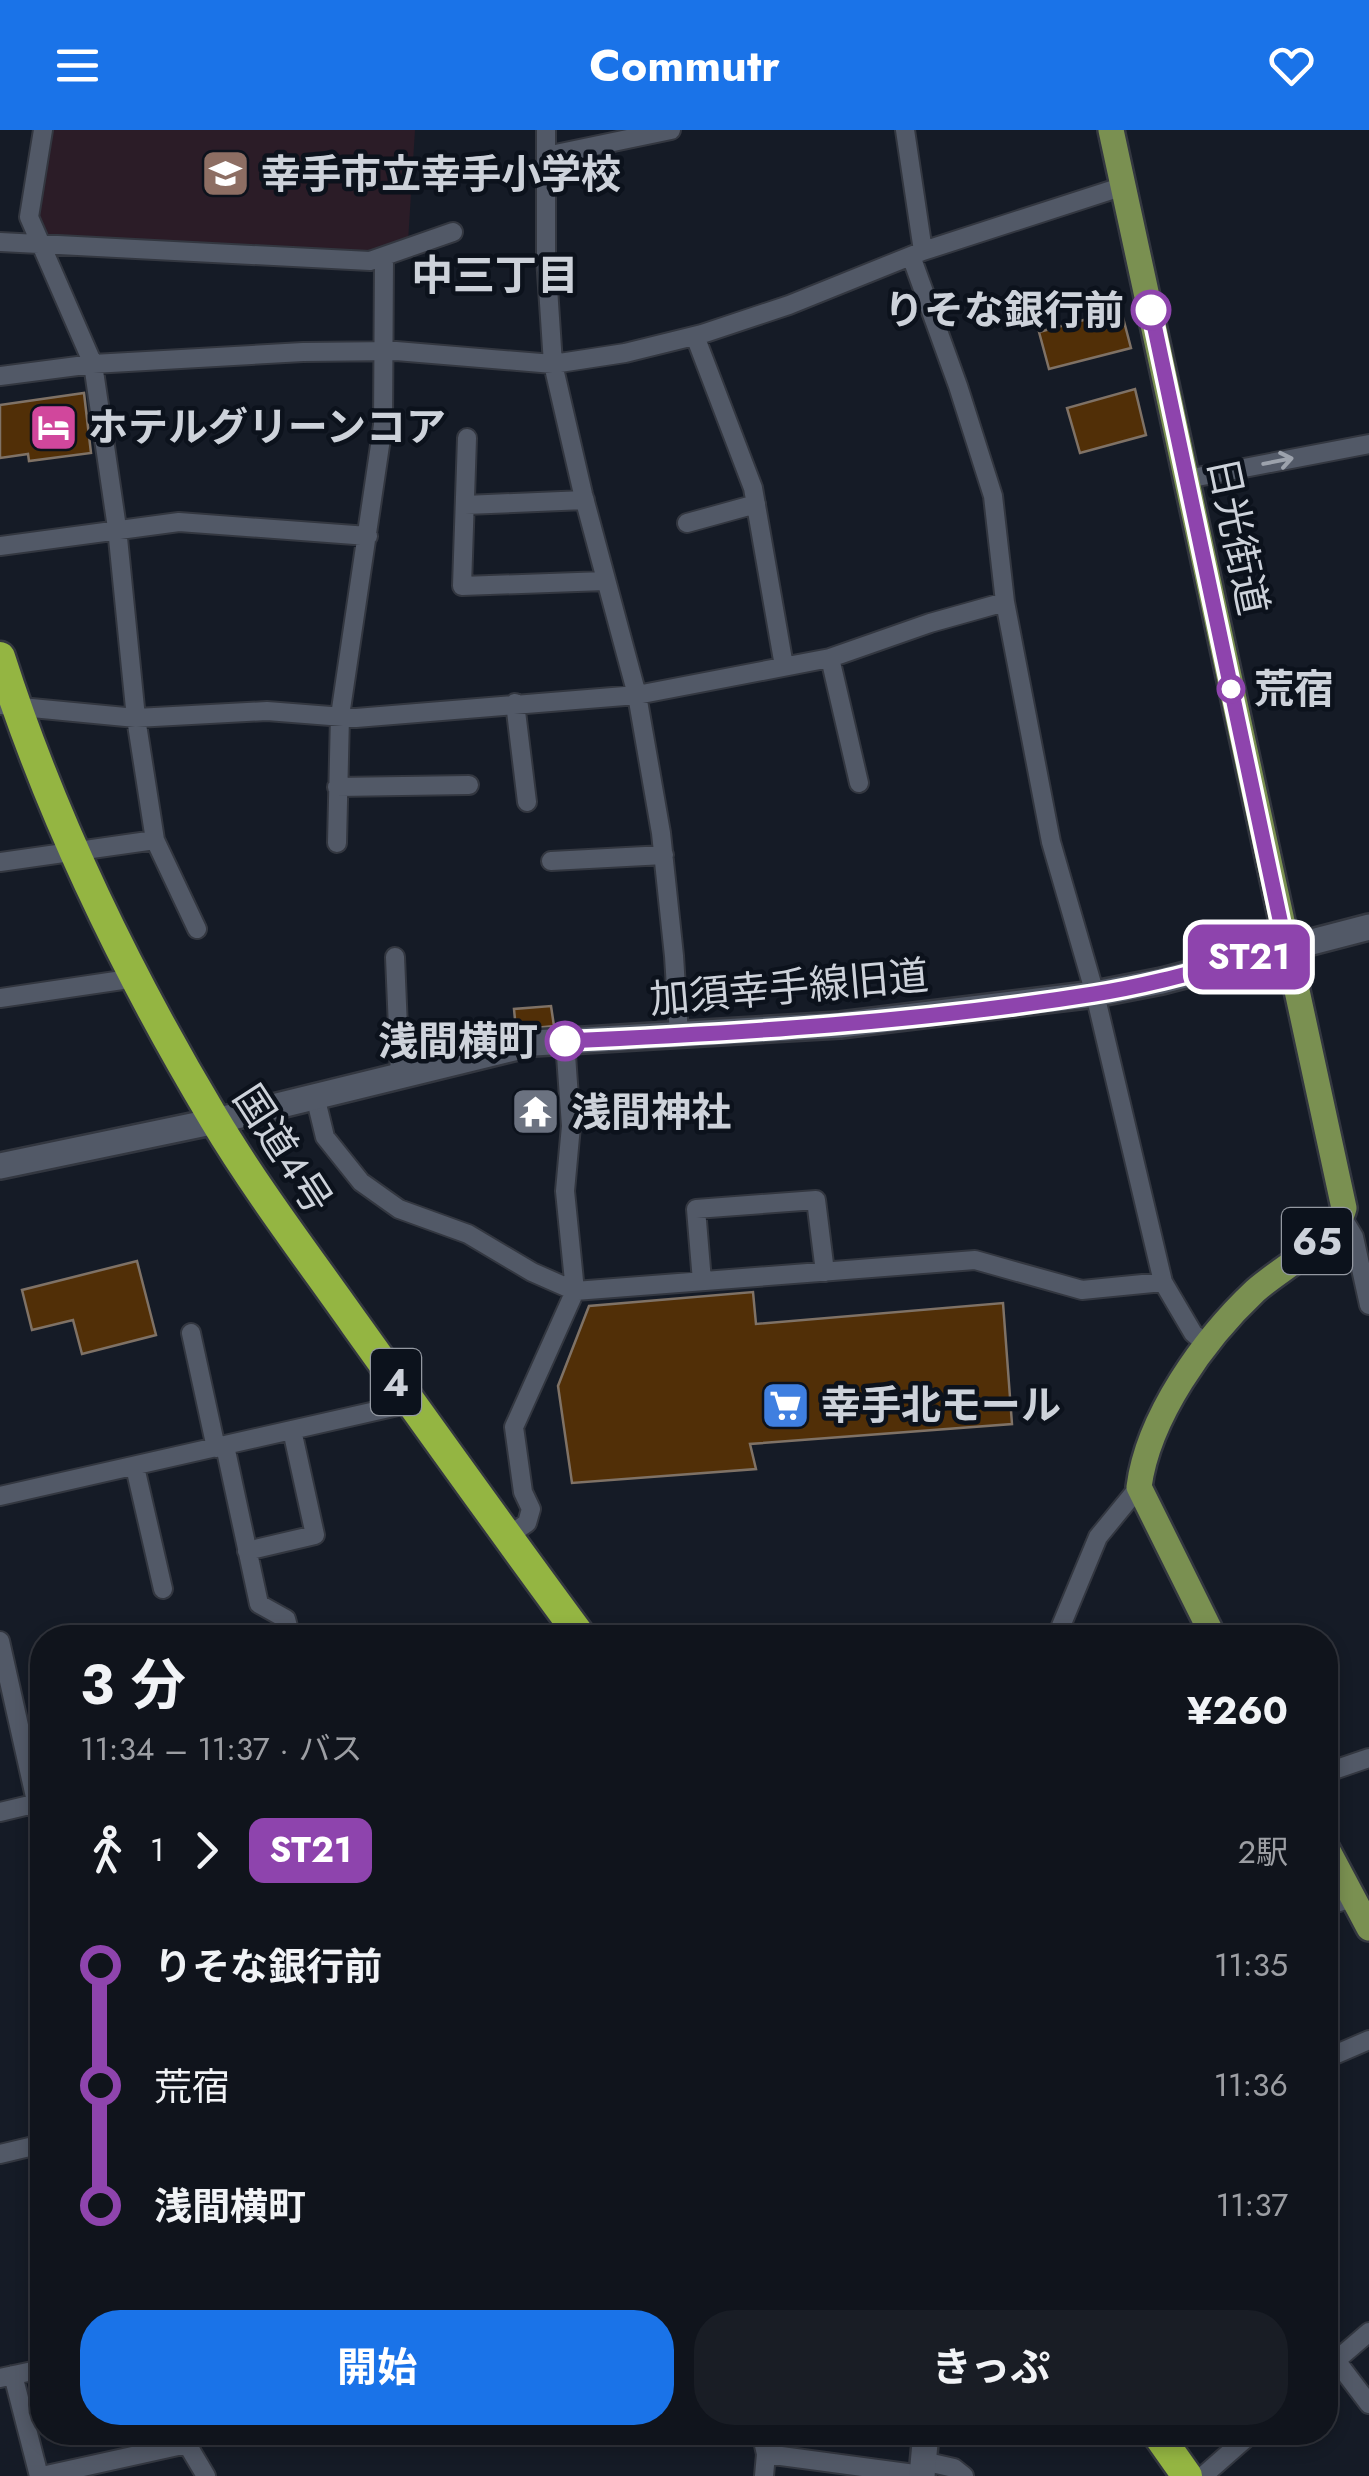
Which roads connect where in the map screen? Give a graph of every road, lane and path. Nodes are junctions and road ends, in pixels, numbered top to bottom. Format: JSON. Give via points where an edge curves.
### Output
{"nodes":[{"id":1,"x":42,"y":130,"type":"edge"},
{"id":2,"x":546,"y":130,"type":"edge"},
{"id":3,"x":671,"y":130,"type":"edge"},
{"id":4,"x":905,"y":130,"type":"edge"},
{"id":5,"x":1111,"y":130,"type":"edge"},
{"id":6,"x":546,"y":156,"type":"junction"},
{"id":7,"x":1124,"y":186,"type":"junction"},
{"id":8,"x":453,"y":232,"type":"dead end"},
{"id":9,"x":0,"y":242,"type":"edge"},
{"id":10,"x":41,"y":245,"type":"junction"},
{"id":11,"x":917,"y":254,"type":"junction"},
{"id":12,"x":384,"y":257,"type":"junction"},
{"id":13,"x":695,"y":336,"type":"junction"},
{"id":14,"x":383,"y":351,"type":"junction"},
{"id":15,"x":93,"y":364,"type":"junction"},
{"id":16,"x":553,"y":364,"type":"junction"},
{"id":17,"x":0,"y":376,"type":"edge"},
{"id":18,"x":466,"y":438,"type":"dead end"},
{"id":19,"x":1369,"y":444,"type":"edge"},
{"id":20,"x":1188,"y":479,"type":"junction"},
{"id":21,"x":584,"y":500,"type":"junction"},
{"id":22,"x":756,"y":504,"type":"junction"},
{"id":23,"x":465,"y":505,"type":"junction"},
{"id":24,"x":687,"y":523,"type":"dead end"},
{"id":25,"x":116,"y":528,"type":"junction"},
{"id":26,"x":368,"y":536,"type":"junction"},
{"id":27,"x":0,"y":546,"type":"edge"},
{"id":28,"x":605,"y":582,"type":"junction"},
{"id":29,"x":1006,"y":602,"type":"junction"},
{"id":30,"x":0,"y":657,"type":"edge"},
{"id":31,"x":830,"y":658,"type":"junction"},
{"id":32,"x":784,"y":666,"type":"junction"},
{"id":33,"x":637,"y":695,"type":"junction"},
{"id":34,"x":516,"y":703,"type":"junction"},
{"id":35,"x":8,"y":705,"type":"edge"},
{"id":36,"x":340,"y":716,"type":"junction"},
{"id":37,"x":136,"y":718,"type":"junction"},
{"id":38,"x":859,"y":783,"type":"dead end"},
{"id":39,"x":469,"y":785,"type":"dead end"},
{"id":40,"x":337,"y":788,"type":"junction"},
{"id":41,"x":527,"y":802,"type":"dead end"},
{"id":42,"x":156,"y":840,"type":"junction"},
{"id":43,"x":337,"y":844,"type":"dead end"},
{"id":44,"x":75,"y":850,"type":"junction"},
{"id":45,"x":664,"y":855,"type":"junction"},
{"id":46,"x":0,"y":862,"type":"edge"},
{"id":47,"x":551,"y":862,"type":"dead end"},
{"id":48,"x":1369,"y":927,"type":"edge"},
{"id":49,"x":197,"y":929,"type":"dead end"},
{"id":50,"x":1286,"y":948,"type":"junction"},
{"id":51,"x":395,"y":957,"type":"dead end"},
{"id":52,"x":136,"y":978,"type":"junction"},
{"id":53,"x":1094,"y":994,"type":"junction"},
{"id":54,"x":0,"y":998,"type":"edge"},
{"id":55,"x":679,"y":1035,"type":"junction"},
{"id":56,"x":565,"y":1041,"type":"junction"},
{"id":57,"x":400,"y":1076,"type":"junction"},
{"id":58,"x":315,"y":1096,"type":"junction"},
{"id":59,"x":216,"y":1121,"type":"junction"},
{"id":60,"x":0,"y":1166,"type":"edge"},
{"id":61,"x":1342,"y":1217,"type":"junction"},
{"id":62,"x":826,"y":1272,"type":"junction"},
{"id":63,"x":702,"y":1281,"type":"junction"},
{"id":64,"x":1163,"y":1282,"type":"junction"},
{"id":65,"x":575,"y":1291,"type":"junction"},
{"id":66,"x":1369,"y":1305,"type":"edge"},
{"id":67,"x":190,"y":1333,"type":"dead end"},
{"id":68,"x":1208,"y":1346,"type":"junction"},
{"id":69,"x":411,"y":1403,"type":"junction"},
{"id":70,"x":292,"y":1430,"type":"junction"},
{"id":71,"x":220,"y":1447,"type":"junction"},
{"id":72,"x":135,"y":1467,"type":"junction"},
{"id":73,"x":1138,"y":1488,"type":"junction"},
{"id":74,"x":0,"y":1496,"type":"edge"},
{"id":75,"x":507,"y":1536,"type":"junction"},
{"id":76,"x":248,"y":1551,"type":"junction"},
{"id":77,"x":163,"y":1590,"type":"dead end"},
{"id":78,"x":288,"y":1625,"type":"edge"},
{"id":79,"x":572,"y":1625,"type":"edge"},
{"id":80,"x":1061,"y":1625,"type":"edge"},
{"id":81,"x":1207,"y":1625,"type":"edge"},
{"id":82,"x":0,"y":1640,"type":"edge"},
{"id":83,"x":1369,"y":1758,"type":"edge"},
{"id":84,"x":30,"y":1762,"type":"edge"},
{"id":85,"x":1338,"y":1769,"type":"edge"},
{"id":86,"x":30,"y":1804,"type":"edge"},
{"id":87,"x":0,"y":1812,"type":"edge"},
{"id":88,"x":1338,"y":1870,"type":"edge"},
{"id":89,"x":1353,"y":1898,"type":"junction"},
{"id":90,"x":1338,"y":1902,"type":"edge"},
{"id":91,"x":1369,"y":1928,"type":"edge"},
{"id":92,"x":1369,"y":2040,"type":"edge"},
{"id":93,"x":1338,"y":2053,"type":"edge"},
{"id":94,"x":30,"y":2147,"type":"edge"},
{"id":95,"x":0,"y":2154,"type":"edge"},
{"id":96,"x":1369,"y":2332,"type":"edge"},
{"id":97,"x":1338,"y":2353,"type":"edge"},
{"id":98,"x":1338,"y":2369,"type":"edge"},
{"id":99,"x":7,"y":2377,"type":"edge"},
{"id":100,"x":1369,"y":2404,"type":"edge"},
{"id":101,"x":159,"y":2445,"type":"edge"},
{"id":102,"x":190,"y":2445,"type":"edge"},
{"id":103,"x":764,"y":2445,"type":"edge"},
{"id":104,"x":925,"y":2445,"type":"edge"},
{"id":105,"x":1165,"y":2445,"type":"edge"},
{"id":106,"x":1238,"y":2445,"type":"edge"},
{"id":107,"x":766,"y":2454,"type":"junction"},
{"id":108,"x":922,"y":2471,"type":"edge"},
{"id":109,"x":40,"y":2476,"type":"edge"},
{"id":110,"x":206,"y":2476,"type":"edge"},
{"id":111,"x":764,"y":2476,"type":"edge"},
{"id":112,"x":964,"y":2476,"type":"edge"},
{"id":113,"x":1187,"y":2476,"type":"edge"},
{"id":114,"x":1203,"y":2476,"type":"edge"}],
"edges":[{"from":1,"to":10,"type":"street","via":[[29,217]]},
{"from":2,"to":6,"type":"street"},
{"from":3,"to":6,"type":"street"},
{"from":4,"to":11,"type":"street"},
{"from":5,"to":7,"type":"main road","name":"日光街道","number":"65"},
{"from":6,"to":16,"type":"street"},
{"from":7,"to":11,"type":"street"},
{"from":7,"to":20,"type":"main road","name":"日光街道","number":"65"},
{"from":8,"to":12,"type":"street"},
{"from":9,"to":10,"type":"street"},
{"from":10,"to":12,"type":"street"},
{"from":10,"to":15,"type":"street"},
{"from":11,"to":13,"type":"street"},
{"from":11,"to":29,"type":"street","via":[[993,496]]},
{"from":12,"to":14,"type":"street"},
{"from":13,"to":16,"type":"street"},
{"from":13,"to":22,"type":"street"},
{"from":14,"to":15,"type":"street"},
{"from":14,"to":16,"type":"street"},
{"from":14,"to":26,"type":"street","via":[[383,425]]},
{"from":15,"to":17,"type":"street"},
{"from":15,"to":25,"type":"street"},
{"from":16,"to":21,"type":"street"},
{"from":18,"to":23,"type":"street"},
{"from":20,"to":19,"type":"street","one_way":true},
{"from":20,"to":50,"type":"main road","name":"日光街道","number":"65"},
{"from":21,"to":23,"type":"street"},
{"from":21,"to":28,"type":"street"},
{"from":22,"to":24,"type":"street"},
{"from":22,"to":32,"type":"street"},
{"from":23,"to":28,"type":"street","via":[[462,586]]},
{"from":25,"to":26,"type":"street","via":[[179,522]]},
{"from":25,"to":27,"type":"street"},
{"from":25,"to":37,"type":"street"},
{"from":26,"to":36,"type":"street"},
{"from":28,"to":33,"type":"street"},
{"from":29,"to":31,"type":"street"},
{"from":29,"to":53,"type":"street","via":[[1051,842]]},
{"from":30,"to":35,"type":"highway","name":"国道4号","number":"4"},
{"from":31,"to":32,"type":"street"},
{"from":31,"to":38,"type":"street"},
{"from":32,"to":33,"type":"street"},
{"from":33,"to":34,"type":"street"},
{"from":33,"to":45,"type":"street"},
{"from":34,"to":36,"type":"street"},
{"from":34,"to":41,"type":"street"},
{"from":35,"to":37,"type":"street"},
{"from":35,"to":44,"type":"highway","name":"国道4号","number":"4"},
{"from":36,"to":37,"type":"street"},
{"from":36,"to":40,"type":"street"},
{"from":37,"to":42,"type":"street"},
{"from":39,"to":40,"type":"street"},
{"from":40,"to":43,"type":"street"},
{"from":42,"to":44,"type":"street"},
{"from":42,"to":49,"type":"street"},
{"from":44,"to":46,"type":"street"},
{"from":44,"to":52,"type":"highway","name":"国道4号","number":"4"},
{"from":45,"to":47,"type":"street"},
{"from":45,"to":55,"type":"street"},
{"from":48,"to":50,"type":"street","name":"加須幸手線旧道"},
{"from":50,"to":53,"type":"street","name":"加須幸手線旧道"},
{"from":50,"to":61,"type":"main road","name":"日光街道","number":"65"},
{"from":51,"to":57,"type":"street"},
{"from":52,"to":54,"type":"street"},
{"from":52,"to":59,"type":"highway","name":"国道4号","number":"4"},
{"from":53,"to":55,"type":"street","name":"加須幸手線旧道","via":[[840,1025]]},
{"from":53,"to":64,"type":"street"},
{"from":55,"to":56,"type":"street","name":"加須幸手線旧道"},
{"from":56,"to":57,"type":"street","name":"加須幸手線旧道"},
{"from":56,"to":65,"type":"street","via":[[571,1126],[565,1191]]},
{"from":57,"to":58,"type":"street","name":"加須幸手線旧道"},
{"from":58,"to":59,"type":"street","name":"加須幸手線旧道"},
{"from":58,"to":65,"type":"street","via":[[325,1137],[361,1182],[399,1208],[468,1234]]},
{"from":59,"to":60,"type":"street","name":"加須幸手線旧道"},
{"from":59,"to":69,"type":"highway","name":"国道4号","number":"4"},
{"from":61,"to":66,"type":"street","via":[[1354,1238]]},
{"from":61,"to":68,"type":"main road","number":"65","via":[[1256,1290]]},
{"from":62,"to":63,"type":"street"},
{"from":62,"to":63,"type":"street","via":[[816,1200],[696,1209]]},
{"from":62,"to":64,"type":"street","via":[[975,1260],[1082,1290]]},
{"from":63,"to":65,"type":"street"},
{"from":64,"to":68,"type":"street"},
{"from":65,"to":75,"type":"street","via":[[514,1427],[523,1492],[532,1509],[527,1523]]},
{"from":67,"to":71,"type":"street"},
{"from":68,"to":73,"type":"main road","number":"65","via":[[1150,1440]]},
{"from":69,"to":70,"type":"street"},
{"from":69,"to":75,"type":"highway","name":"国道4号","number":"4"},
{"from":70,"to":71,"type":"street"},
{"from":70,"to":76,"type":"street","via":[[315,1535]]},
{"from":71,"to":72,"type":"street"},
{"from":71,"to":76,"type":"street"},
{"from":72,"to":74,"type":"street"},
{"from":72,"to":77,"type":"street"},
{"from":73,"to":80,"type":"street","via":[[1098,1537]]},
{"from":73,"to":81,"type":"main road"},
{"from":75,"to":79,"type":"highway","name":"国道4号","number":"4"},
{"from":76,"to":78,"type":"street","via":[[259,1604]]},
{"from":82,"to":84,"type":"street"},
{"from":83,"to":85,"type":"street"},
{"from":86,"to":87,"type":"street"},
{"from":88,"to":89,"type":"main road"},
{"from":89,"to":90,"type":"street"},
{"from":89,"to":91,"type":"main road"},
{"from":92,"to":93,"type":"street"},
{"from":94,"to":95,"type":"street"},
{"from":96,"to":97,"type":"street"},
{"from":98,"to":100,"type":"street"},
{"from":99,"to":109,"type":"street"},
{"from":101,"to":109,"type":"street"},
{"from":102,"to":110,"type":"street"},
{"from":103,"to":107,"type":"street"},
{"from":104,"to":108,"type":"street"},
{"from":105,"to":113,"type":"highway"},
{"from":106,"to":114,"type":"street"},
{"from":107,"to":108,"type":"street"},
{"from":107,"to":111,"type":"street"},
{"from":108,"to":112,"type":"street","via":[[954,2468]]}]}
